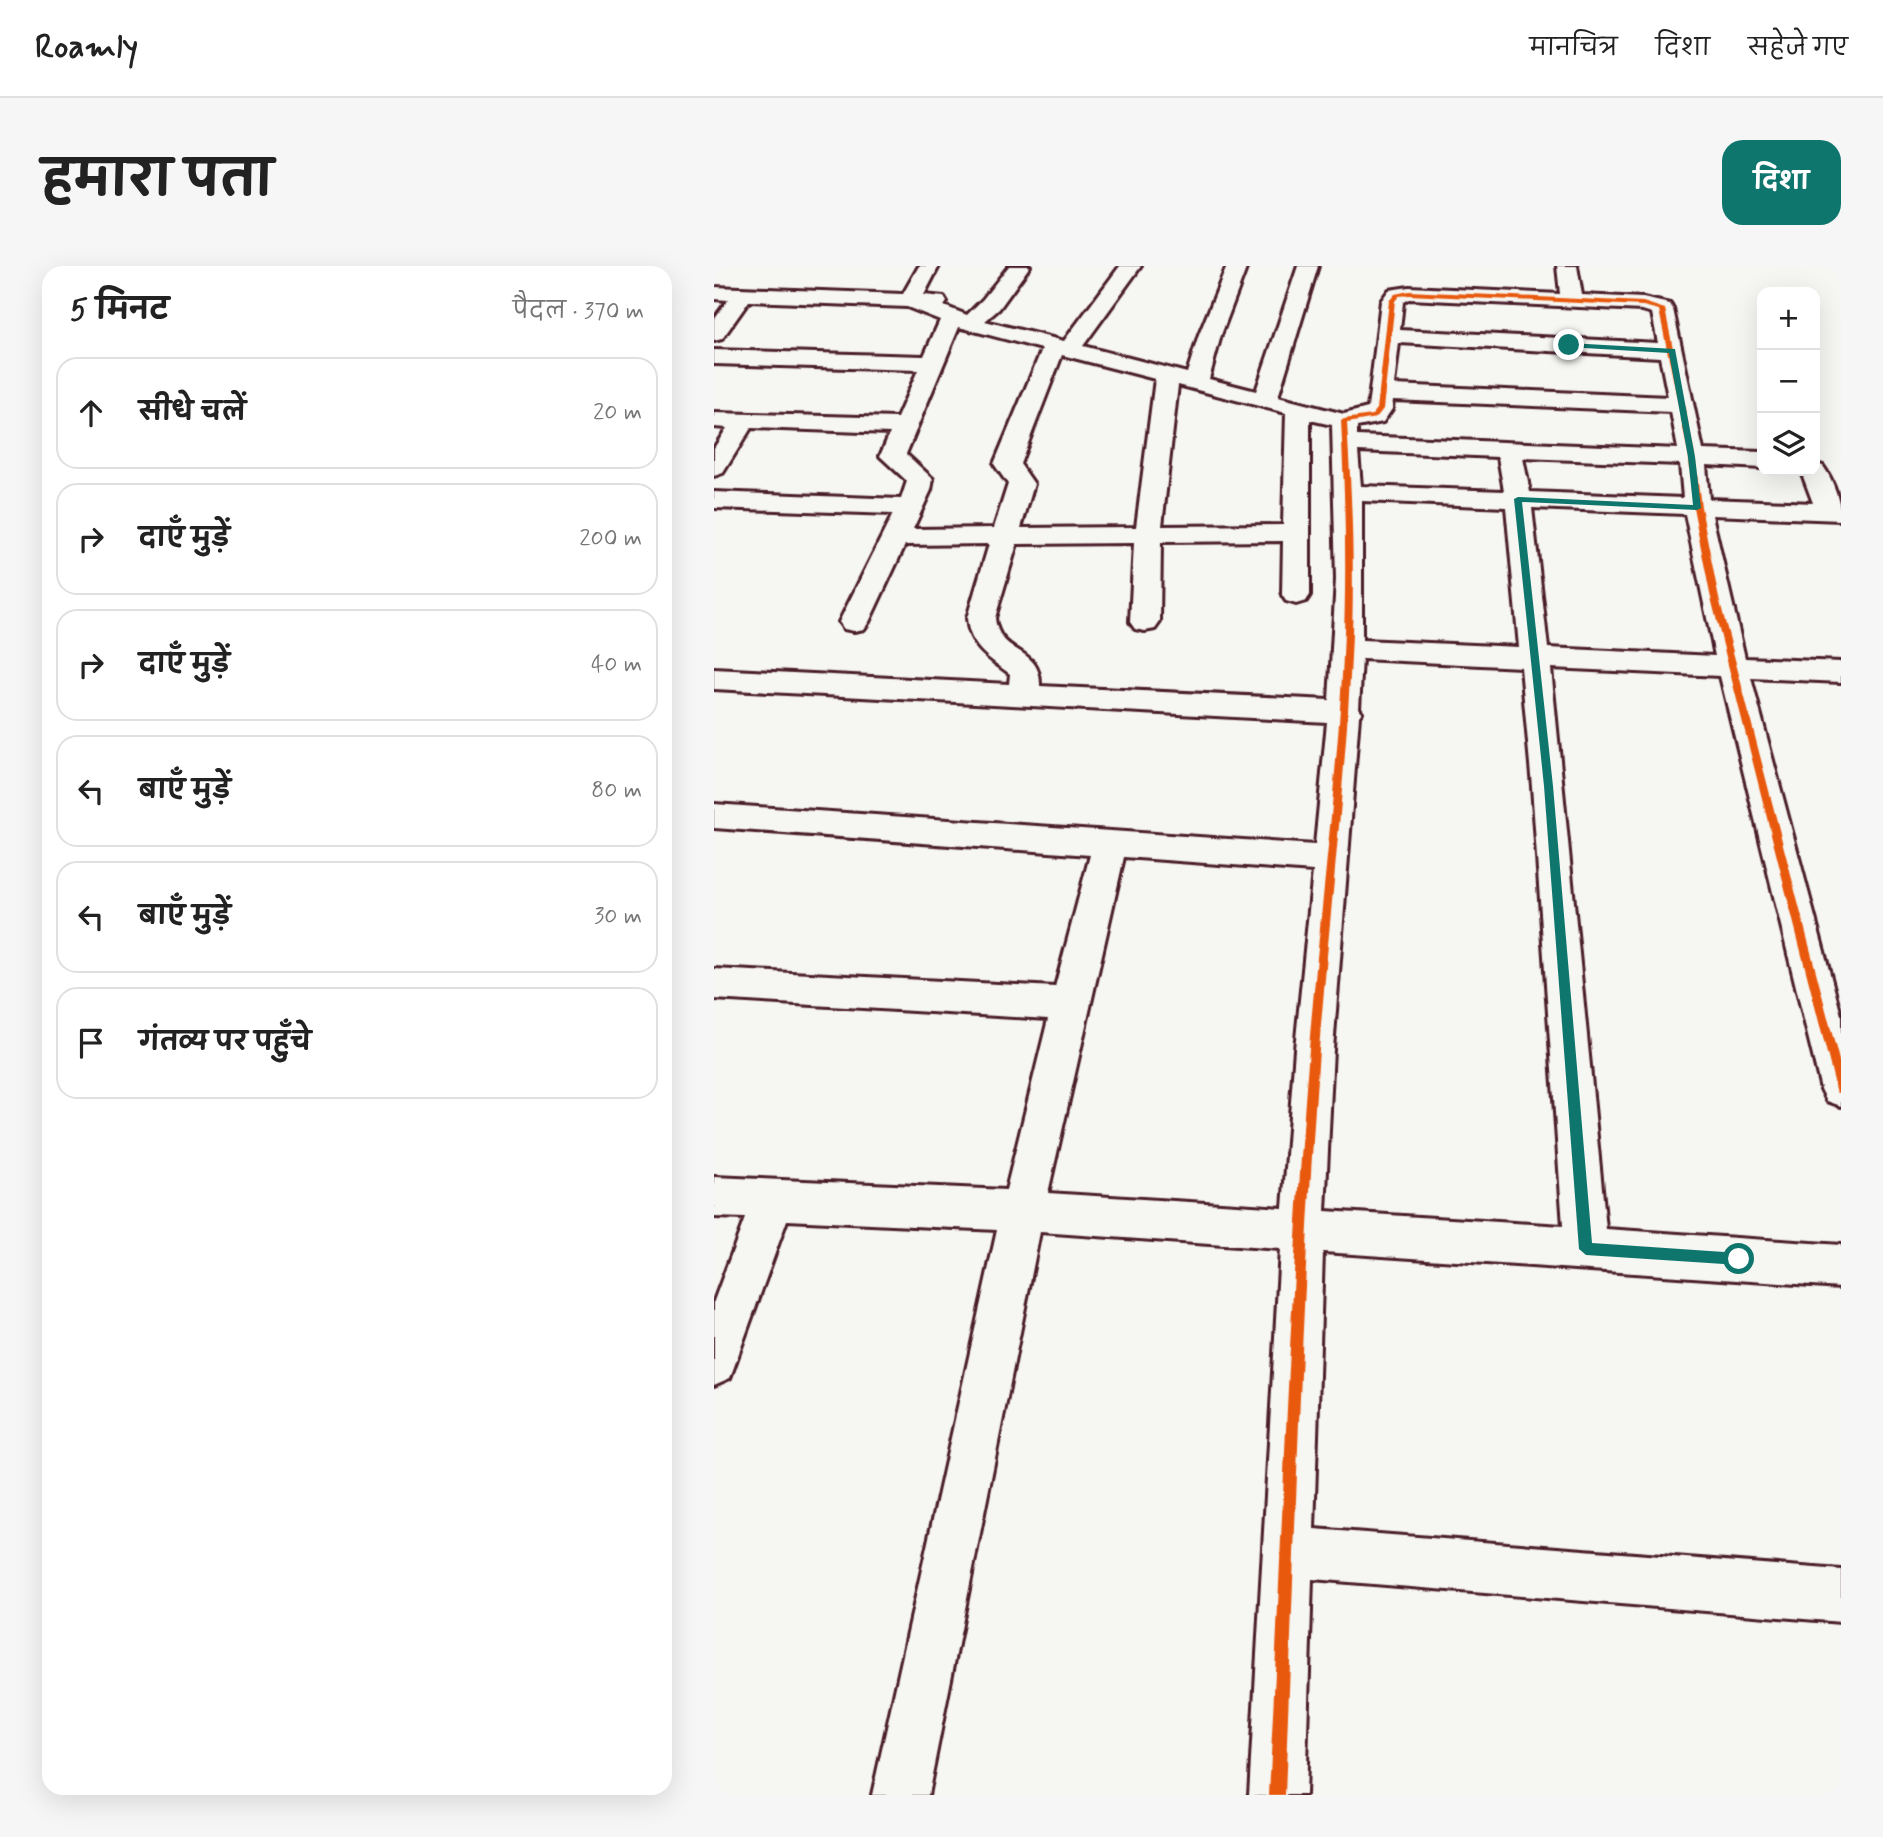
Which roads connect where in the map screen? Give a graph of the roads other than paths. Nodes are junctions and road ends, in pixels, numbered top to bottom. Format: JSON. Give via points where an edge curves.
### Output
{"nodes":[{"id":1,"x":929,"y":266,"type":"edge"},
{"id":2,"x":1020,"y":266,"type":"edge"},
{"id":3,"x":1131,"y":266,"type":"edge"},
{"id":4,"x":1237,"y":266,"type":"edge"},
{"id":5,"x":1308,"y":266,"type":"edge"},
{"id":6,"x":1567,"y":266,"type":"edge"},
{"id":7,"x":816,"y":276,"type":"dead end"},
{"id":8,"x":715,"y":281,"type":"edge"},
{"id":9,"x":743,"y":294,"type":"junction"},
{"id":10,"x":801,"y":296,"type":"junction"},
{"id":11,"x":1572,"y":300,"type":"junction"},
{"id":12,"x":910,"y":301,"type":"junction"},
{"id":13,"x":991,"y":304,"type":"junction"},
{"id":14,"x":961,"y":321,"type":"junction"},
{"id":15,"x":714,"y":334,"type":"edge"},
{"id":16,"x":1389,"y":336,"type":"junction"},
{"id":17,"x":1062,"y":347,"type":"junction"},
{"id":18,"x":1672,"y":351,"type":"junction"},
{"id":19,"x":714,"y":356,"type":"edge"},
{"id":20,"x":932,"y":363,"type":"junction"},
{"id":21,"x":1167,"y":377,"type":"junction"},
{"id":22,"x":1195,"y":384,"type":"junction"},
{"id":23,"x":1381,"y":392,"type":"junction"},
{"id":24,"x":1572,"y":400,"type":"junction"},
{"id":25,"x":1265,"y":401,"type":"junction"},
{"id":26,"x":1682,"y":405,"type":"junction"},
{"id":27,"x":1298,"y":409,"type":"junction"},
{"id":28,"x":714,"y":420,"type":"edge"},
{"id":29,"x":744,"y":421,"type":"junction"},
{"id":30,"x":904,"y":426,"type":"junction"},
{"id":31,"x":1345,"y":432,"type":"junction"},
{"id":32,"x":1509,"y":449,"type":"junction"},
{"id":33,"x":1579,"y":452,"type":"junction"},
{"id":34,"x":1692,"y":457,"type":"junction"},
{"id":35,"x":1757,"y":460,"type":"edge"},
{"id":36,"x":714,"y":468,"type":"edge"},
{"id":37,"x":1817,"y":476,"type":"edge"},
{"id":38,"x":1350,"y":493,"type":"junction"},
{"id":39,"x":1518,"y":499,"type":"junction"},
{"id":40,"x":714,"y":500,"type":"edge"},
{"id":41,"x":910,"y":507,"type":"junction"},
{"id":42,"x":1697,"y":508,"type":"junction"},
{"id":43,"x":1835,"y":511,"type":"edge"},
{"id":44,"x":1296,"y":533,"type":"junction"},
{"id":45,"x":1148,"y":535,"type":"junction"},
{"id":46,"x":1006,"y":536,"type":"junction"},
{"id":47,"x":896,"y":537,"type":"junction"},
{"id":48,"x":1296,"y":595,"type":"dead end"},
{"id":49,"x":854,"y":622,"type":"dead end"},
{"id":50,"x":1145,"y":622,"type":"dead end"},
{"id":51,"x":1349,"y":649,"type":"junction"},
{"id":52,"x":1535,"y":658,"type":"junction"},
{"id":53,"x":1730,"y":666,"type":"junction"},
{"id":54,"x":1841,"y":672,"type":"edge"},
{"id":55,"x":714,"y":679,"type":"edge"},
{"id":56,"x":1024,"y":695,"type":"junction"},
{"id":57,"x":1346,"y":712,"type":"junction"},
{"id":58,"x":714,"y":816,"type":"edge"},
{"id":59,"x":1110,"y":844,"type":"junction"},
{"id":60,"x":1332,"y":859,"type":"junction"},
{"id":61,"x":714,"y":984,"type":"edge"},
{"id":62,"x":1068,"y":1004,"type":"junction"},
{"id":63,"x":1841,"y":1089,"type":"edge"},
{"id":64,"x":714,"y":1197,"type":"edge"},
{"id":65,"x":773,"y":1200,"type":"junction"},
{"id":66,"x":1021,"y":1211,"type":"junction"},
{"id":67,"x":1302,"y":1229,"type":"junction"},
{"id":68,"x":1586,"y":1249,"type":"junction"},
{"id":69,"x":1841,"y":1266,"type":"edge"},
{"id":70,"x":714,"y":1362,"type":"edge"},
{"id":71,"x":1289,"y":1552,"type":"junction"},
{"id":72,"x":1841,"y":1596,"type":"edge"},
{"id":73,"x":900,"y":1795,"type":"edge"},
{"id":74,"x":1277,"y":1795,"type":"edge"}],
"edges":[{"from":1,"to":12,"type":"street"},
{"from":2,"to":13,"type":"street"},
{"from":3,"to":17,"type":"street"},
{"from":4,"to":22,"type":"street"},
{"from":5,"to":25,"type":"street"},
{"from":6,"to":11,"type":"street"},
{"from":7,"to":10,"type":"street"},
{"from":8,"to":9,"type":"street"},
{"from":9,"to":10,"type":"street"},
{"from":9,"to":15,"type":"street"},
{"from":10,"to":12,"type":"street"},
{"from":11,"to":16,"type":"street","via":[[1432,287],[1397,295],[1392,301]]},
{"from":11,"to":18,"type":"street","via":[[1656,305],[1666,316]]},
{"from":12,"to":13,"type":"street"},
{"from":12,"to":14,"type":"street"},
{"from":13,"to":14,"type":"street"},
{"from":14,"to":17,"type":"street"},
{"from":14,"to":20,"type":"street"},
{"from":16,"to":18,"type":"street"},
{"from":16,"to":23,"type":"street"},
{"from":17,"to":21,"type":"street"},
{"from":17,"to":46,"type":"street","via":[[1007,464],[1021,484]]},
{"from":18,"to":26,"type":"street"},
{"from":19,"to":20,"type":"street"},
{"from":20,"to":30,"type":"street"},
{"from":21,"to":22,"type":"street"},
{"from":21,"to":45,"type":"street"},
{"from":22,"to":25,"type":"street"},
{"from":23,"to":24,"type":"street"},
{"from":23,"to":31,"type":"street","via":[[1380,409],[1374,417]]},
{"from":24,"to":26,"type":"street"},
{"from":24,"to":33,"type":"street"},
{"from":25,"to":27,"type":"street"},
{"from":26,"to":34,"type":"street"},
{"from":27,"to":31,"type":"street"},
{"from":27,"to":44,"type":"street"},
{"from":28,"to":29,"type":"street"},
{"from":29,"to":30,"type":"street"},
{"from":29,"to":36,"type":"street"},
{"from":30,"to":41,"type":"street","via":[[893,456],[920,479]]},
{"from":31,"to":32,"type":"street"},
{"from":31,"to":38,"type":"street"},
{"from":32,"to":33,"type":"street"},
{"from":32,"to":39,"type":"street"},
{"from":33,"to":34,"type":"street"},
{"from":34,"to":35,"type":"street"},
{"from":34,"to":42,"type":"street"},
{"from":37,"to":43,"type":"street"},
{"from":38,"to":39,"type":"street"},
{"from":38,"to":51,"type":"street"},
{"from":39,"to":42,"type":"street"},
{"from":39,"to":52,"type":"street"},
{"from":40,"to":41,"type":"street"},
{"from":41,"to":47,"type":"street"},
{"from":42,"to":43,"type":"street"},
{"from":42,"to":53,"type":"street"},
{"from":44,"to":45,"type":"street"},
{"from":44,"to":48,"type":"street"},
{"from":45,"to":46,"type":"street"},
{"from":45,"to":50,"type":"street"},
{"from":46,"to":47,"type":"street"},
{"from":46,"to":56,"type":"street","via":[[981,618],[981,632],[989,644],[1025,671]]},
{"from":47,"to":49,"type":"street"},
{"from":51,"to":52,"type":"street"},
{"from":51,"to":57,"type":"street"},
{"from":52,"to":53,"type":"street"},
{"from":52,"to":68,"type":"street"},
{"from":53,"to":54,"type":"street"},
{"from":53,"to":63,"type":"street"},
{"from":55,"to":56,"type":"street"},
{"from":56,"to":57,"type":"street"},
{"from":57,"to":60,"type":"street"},
{"from":58,"to":59,"type":"street"},
{"from":59,"to":60,"type":"street"},
{"from":59,"to":62,"type":"street"},
{"from":60,"to":67,"type":"street"},
{"from":61,"to":62,"type":"street"},
{"from":62,"to":66,"type":"street"},
{"from":64,"to":65,"type":"street"},
{"from":65,"to":66,"type":"street"},
{"from":65,"to":70,"type":"street"},
{"from":66,"to":67,"type":"street"},
{"from":66,"to":73,"type":"street"},
{"from":67,"to":68,"type":"street"},
{"from":67,"to":71,"type":"street"},
{"from":68,"to":69,"type":"street"},
{"from":71,"to":72,"type":"street"},
{"from":71,"to":74,"type":"street"}]}
